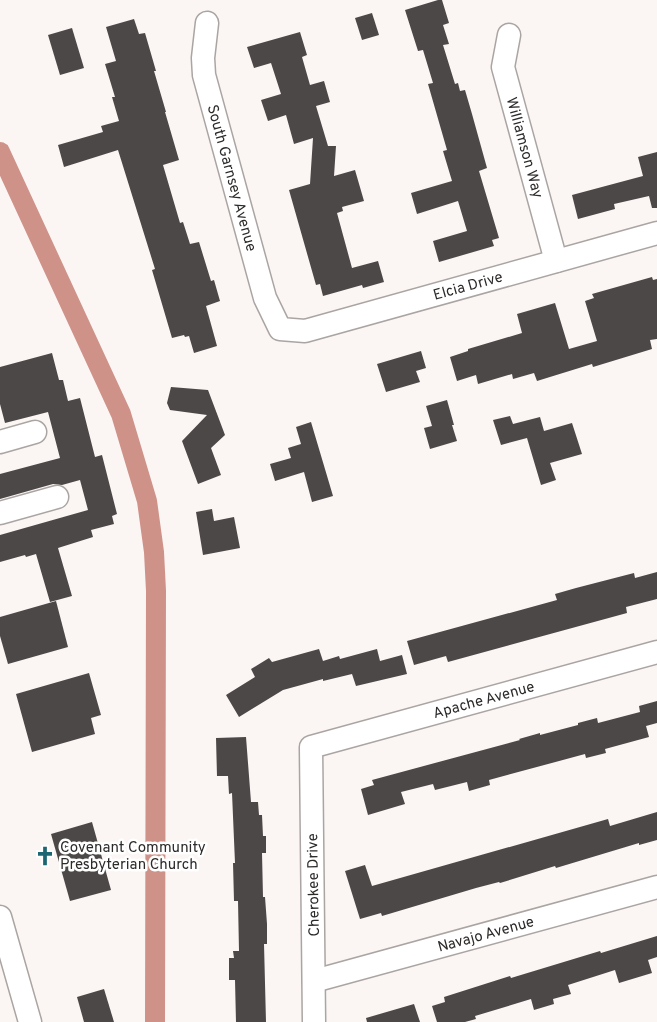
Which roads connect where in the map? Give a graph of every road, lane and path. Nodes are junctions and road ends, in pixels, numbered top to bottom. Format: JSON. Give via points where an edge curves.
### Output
{"nodes":[{"id":1,"x":207,"y":23,"type":"dead end"},
{"id":2,"x":509,"y":35,"type":"dead end"},
{"id":3,"x":657,"y":233,"type":"edge"},
{"id":4,"x":556,"y":261,"type":"junction"},
{"id":5,"x":280,"y":329,"type":"joint"},
{"id":6,"x":35,"y":432,"type":"dead end"},
{"id":7,"x":0,"y":442,"type":"edge"},
{"id":8,"x":57,"y":496,"type":"dead end"},
{"id":9,"x":0,"y":513,"type":"edge"},
{"id":10,"x":657,"y":652,"type":"edge"},
{"id":11,"x":310,"y":747,"type":"joint"},
{"id":12,"x":657,"y":887,"type":"edge"},
{"id":13,"x":0,"y":917,"type":"edge"},
{"id":14,"x":314,"y":981,"type":"junction"},
{"id":15,"x":30,"y":1022,"type":"edge"},
{"id":16,"x":314,"y":1022,"type":"edge"}],
"edges":[{"from":1,"to":5,"type":"street","name":"South Garnsey Avenue","via":[[204,75],[265,298]]},
{"from":2,"to":4,"type":"street","name":"Williamson Way","via":[[502,67]]},
{"from":3,"to":4,"type":"street","name":"Elcia Drive"},
{"from":4,"to":5,"type":"street","name":"Elcia Drive","via":[[305,331]]},
{"from":6,"to":7,"type":"street"},
{"from":8,"to":9,"type":"street"},
{"from":10,"to":11,"type":"street","name":"Apache Avenue"},
{"from":11,"to":14,"type":"street","name":"Cherokee Drive"},
{"from":12,"to":14,"type":"street","name":"Navajo Avenue"},
{"from":13,"to":15,"type":"street"},
{"from":14,"to":16,"type":"street","name":"Cherokee Drive"}]}
